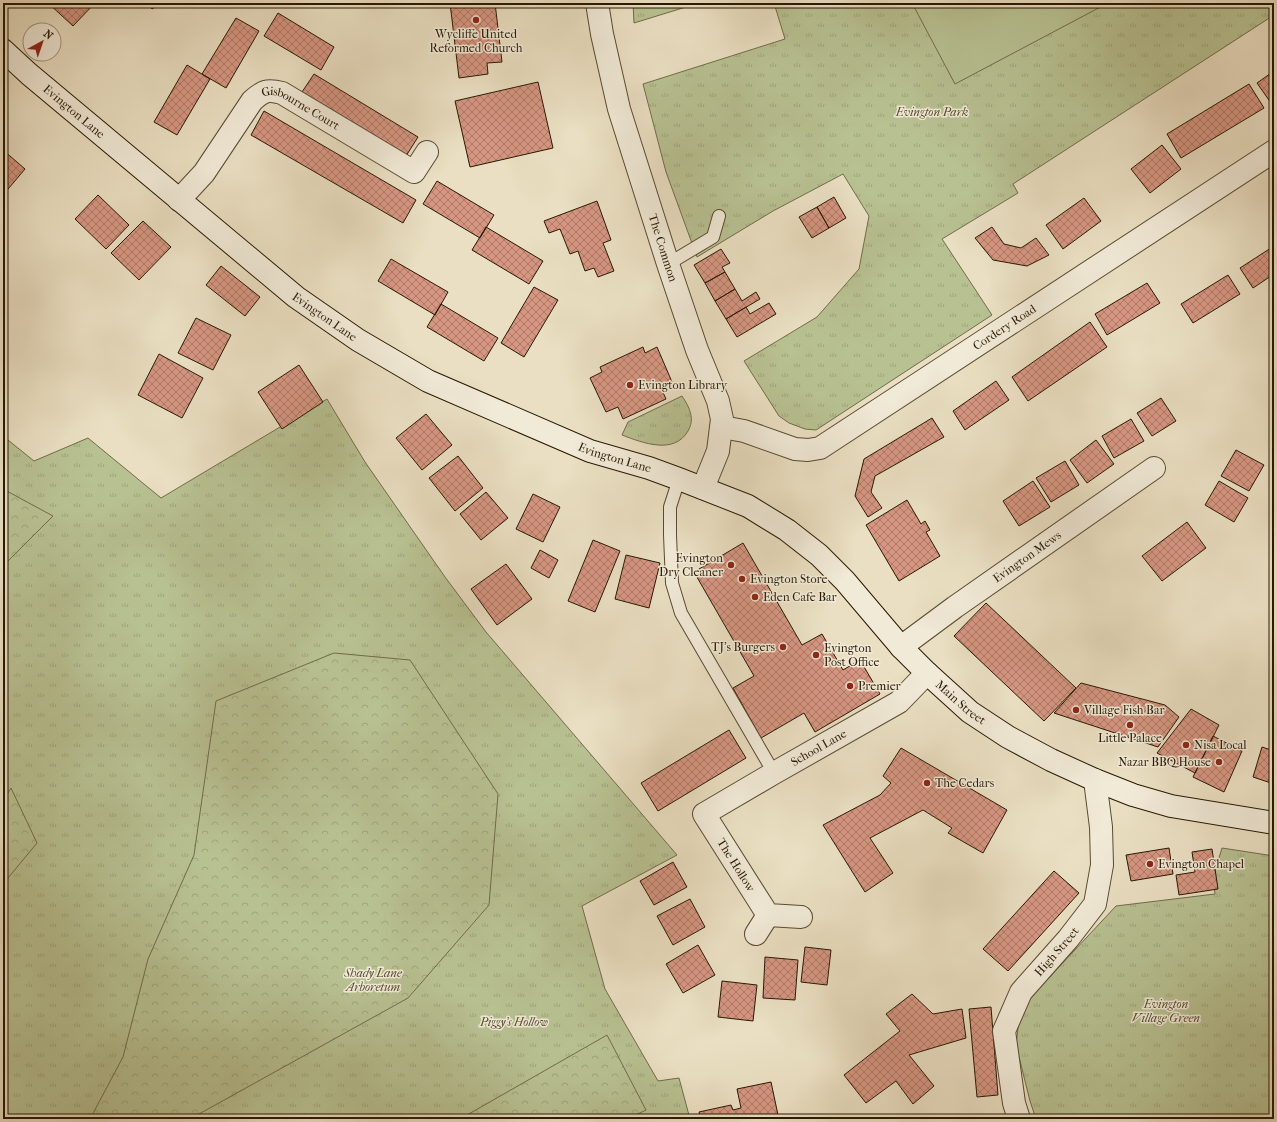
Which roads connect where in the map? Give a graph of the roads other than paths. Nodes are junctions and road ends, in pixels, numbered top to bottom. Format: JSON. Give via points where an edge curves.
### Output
{"nodes":[{"id":1,"x":596,"y":3,"type":"edge"},
{"id":2,"x":3,"y":50,"type":"edge"},
{"id":3,"x":1274,"y":151,"type":"edge"},
{"id":4,"x":427,"y":152,"type":"dead end"},
{"id":5,"x":180,"y":200,"type":"junction"},
{"id":6,"x":719,"y":216,"type":"dead end"},
{"id":7,"x":668,"y":264,"type":"junction"},
{"id":8,"x":722,"y":427,"type":"junction"},
{"id":9,"x":1154,"y":468,"type":"dead end"},
{"id":10,"x":679,"y":479,"type":"junction"},
{"id":11,"x":703,"y":488,"type":"junction"},
{"id":12,"x":901,"y":647,"type":"junction"},
{"id":13,"x":927,"y":673,"type":"junction"},
{"id":14,"x":774,"y":772,"type":"junction"},
{"id":15,"x":1096,"y":780,"type":"junction"},
{"id":16,"x":704,"y":814,"type":"joint"},
{"id":17,"x":1274,"y":823,"type":"edge"},
{"id":18,"x":768,"y":916,"type":"junction"},
{"id":19,"x":801,"y":917,"type":"dead end"},
{"id":20,"x":756,"y":934,"type":"dead end"},
{"id":21,"x":1018,"y":1119,"type":"edge"}],
"edges":[{"from":1,"to":7,"type":"street","name":"The Common","via":[[619,109]]},
{"from":2,"to":5,"type":"street","name":"Evington Lane"},
{"from":3,"to":8,"type":"street","name":"Cordery Road","via":[[820,448],[795,449],[744,431]]},
{"from":4,"to":5,"type":"street","name":"Gisbourne Court","via":[[414,172],[282,93],[271,90],[261,93],[252,101],[204,173]]},
{"from":5,"to":10,"type":"street","name":"Evington Lane","via":[[296,297],[358,340],[428,381],[590,451]]},
{"from":6,"to":7,"type":"lane","via":[[713,237]]},
{"from":7,"to":8,"type":"street","name":"The Common","via":[[697,350],[718,401]]},
{"from":8,"to":11,"type":"street","name":"The Common","via":[[718,451]]},
{"from":9,"to":12,"type":"street","name":"Evington Mews"},
{"from":10,"to":11,"type":"street","name":"Evington Lane"},
{"from":10,"to":14,"type":"lane","via":[[670,506],[670,535],[672,583],[681,613]]},
{"from":11,"to":12,"type":"street","name":"Main Street","via":[[748,506],[787,530],[819,555],[845,581]]},
{"from":12,"to":13,"type":"street","name":"Main Street"},
{"from":13,"to":14,"type":"street","name":"School Lane","via":[[899,702]]},
{"from":13,"to":15,"type":"street","name":"Main Street","via":[[970,712],[1008,737]]},
{"from":14,"to":16,"type":"street","name":"School Lane"},
{"from":15,"to":17,"type":"street","name":"Main Street","via":[[1133,795],[1171,806]]},
{"from":15,"to":21,"type":"street","name":"High Street","via":[[1102,865],[1095,904],[1021,992],[1004,1031]]},
{"from":16,"to":18,"type":"street","name":"The Hollow"},
{"from":18,"to":19,"type":"street"},
{"from":18,"to":20,"type":"street"}]}
